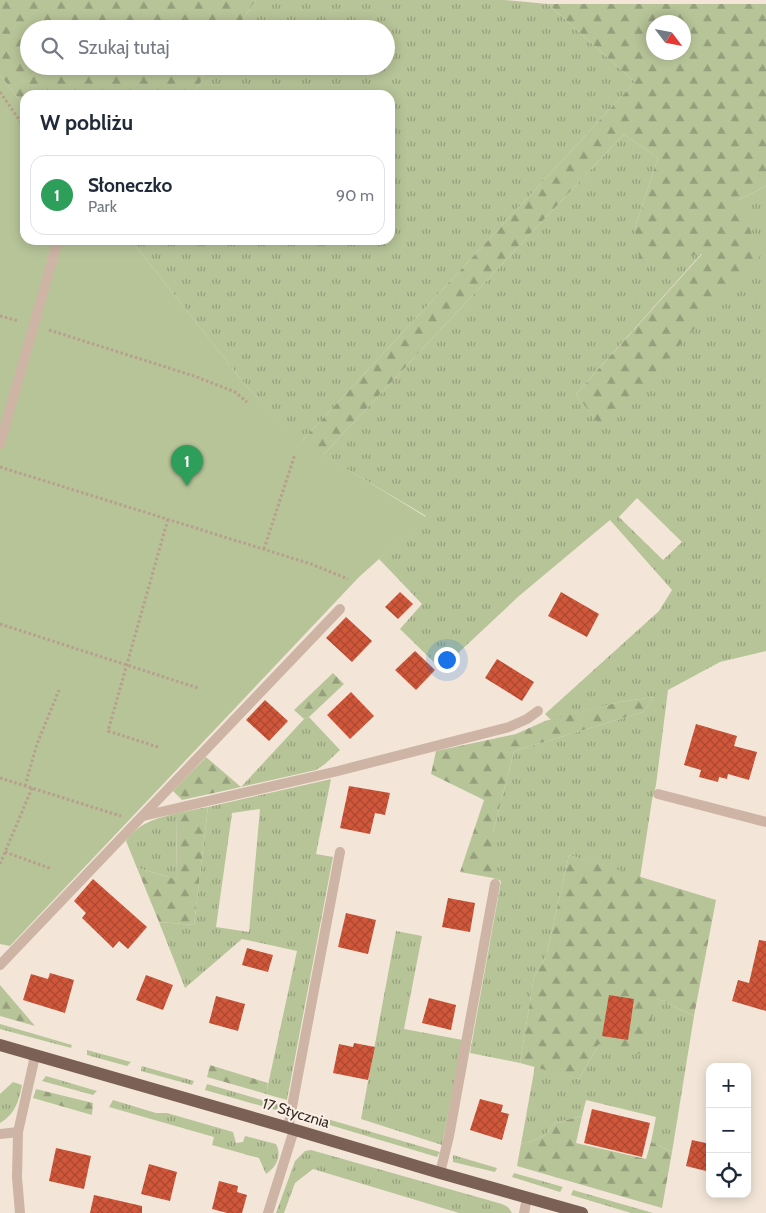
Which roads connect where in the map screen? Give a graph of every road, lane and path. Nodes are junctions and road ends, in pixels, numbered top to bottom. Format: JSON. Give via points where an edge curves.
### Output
{"nodes":[{"id":1,"x":0,"y":92,"type":"edge"},
{"id":2,"x":20,"y":121,"type":"edge"},
{"id":3,"x":57,"y":245,"type":"edge"},
{"id":4,"x":34,"y":325,"type":"junction"},
{"id":5,"x":247,"y":402,"type":"dead end"},
{"id":6,"x":0,"y":444,"type":"edge"},
{"id":7,"x":295,"y":454,"type":"dead end"},
{"id":8,"x":0,"y":467,"type":"edge"},
{"id":9,"x":168,"y":519,"type":"junction"},
{"id":10,"x":264,"y":549,"type":"junction"},
{"id":11,"x":348,"y":579,"type":"dead end"},
{"id":12,"x":340,"y":609,"type":"dead end"},
{"id":13,"x":0,"y":624,"type":"edge"},
{"id":14,"x":127,"y":665,"type":"junction"},
{"id":15,"x":198,"y":688,"type":"dead end"},
{"id":16,"x":59,"y":690,"type":"dead end"},
{"id":17,"x":538,"y":711,"type":"dead end"},
{"id":18,"x":158,"y":747,"type":"dead end"},
{"id":19,"x":0,"y":778,"type":"edge"},
{"id":20,"x":25,"y":786,"type":"junction"},
{"id":21,"x":32,"y":788,"type":"junction"},
{"id":22,"x":658,"y":794,"type":"dead end"},
{"id":23,"x":121,"y":816,"type":"dead end"},
{"id":24,"x":143,"y":816,"type":"junction"},
{"id":25,"x":766,"y":822,"type":"edge"},
{"id":26,"x":5,"y":852,"type":"junction"},
{"id":27,"x":340,"y":852,"type":"dead end"},
{"id":28,"x":0,"y":864,"type":"edge"},
{"id":29,"x":52,"y":869,"type":"dead end"},
{"id":30,"x":495,"y":884,"type":"dead end"},
{"id":31,"x":0,"y":965,"type":"edge"},
{"id":32,"x":0,"y":1046,"type":"edge"},
{"id":33,"x":35,"y":1056,"type":"junction"},
{"id":34,"x":291,"y":1129,"type":"junction"},
{"id":35,"x":18,"y":1132,"type":"junction"},
{"id":36,"x":0,"y":1134,"type":"edge"},
{"id":37,"x":440,"y":1174,"type":"junction"},
{"id":38,"x":527,"y":1198,"type":"junction"},
{"id":39,"x":20,"y":1213,"type":"edge"},
{"id":40,"x":268,"y":1213,"type":"edge"},
{"id":41,"x":524,"y":1213,"type":"edge"},
{"id":42,"x":582,"y":1213,"type":"edge"}],
"edges":[{"from":1,"to":2,"type":"path"},
{"from":3,"to":4,"type":"lane"},
{"from":4,"to":5,"type":"path","via":[[194,376],[235,392]]},
{"from":4,"to":6,"type":"lane"},
{"from":7,"to":10,"type":"path"},
{"from":8,"to":9,"type":"path"},
{"from":9,"to":10,"type":"path"},
{"from":9,"to":14,"type":"path"},
{"from":10,"to":11,"type":"path"},
{"from":12,"to":24,"type":"lane"},
{"from":13,"to":14,"type":"path"},
{"from":14,"to":15,"type":"path"},
{"from":14,"to":18,"type":"path","via":[[108,731]]},
{"from":16,"to":20,"type":"path","via":[[37,744]]},
{"from":17,"to":24,"type":"lane","via":[[509,728]]},
{"from":19,"to":20,"type":"path"},
{"from":20,"to":21,"type":"path"},
{"from":21,"to":23,"type":"path"},
{"from":21,"to":26,"type":"path"},
{"from":22,"to":25,"type":"lane"},
{"from":24,"to":31,"type":"lane"},
{"from":26,"to":28,"type":"path"},
{"from":26,"to":29,"type":"path"},
{"from":27,"to":34,"type":"lane"},
{"from":30,"to":37,"type":"lane"},
{"from":32,"to":33,"type":"main road","name":"17 Stycznia"},
{"from":33,"to":34,"type":"main road","name":"17 Stycznia"},
{"from":33,"to":35,"type":"lane"},
{"from":34,"to":37,"type":"main road","name":"17 Stycznia"},
{"from":34,"to":40,"type":"lane"},
{"from":35,"to":36,"type":"lane"},
{"from":35,"to":39,"type":"lane"},
{"from":37,"to":38,"type":"main road","name":"17 Stycznia"},
{"from":38,"to":41,"type":"lane"},
{"from":38,"to":42,"type":"main road","name":"17 Stycznia"}]}
